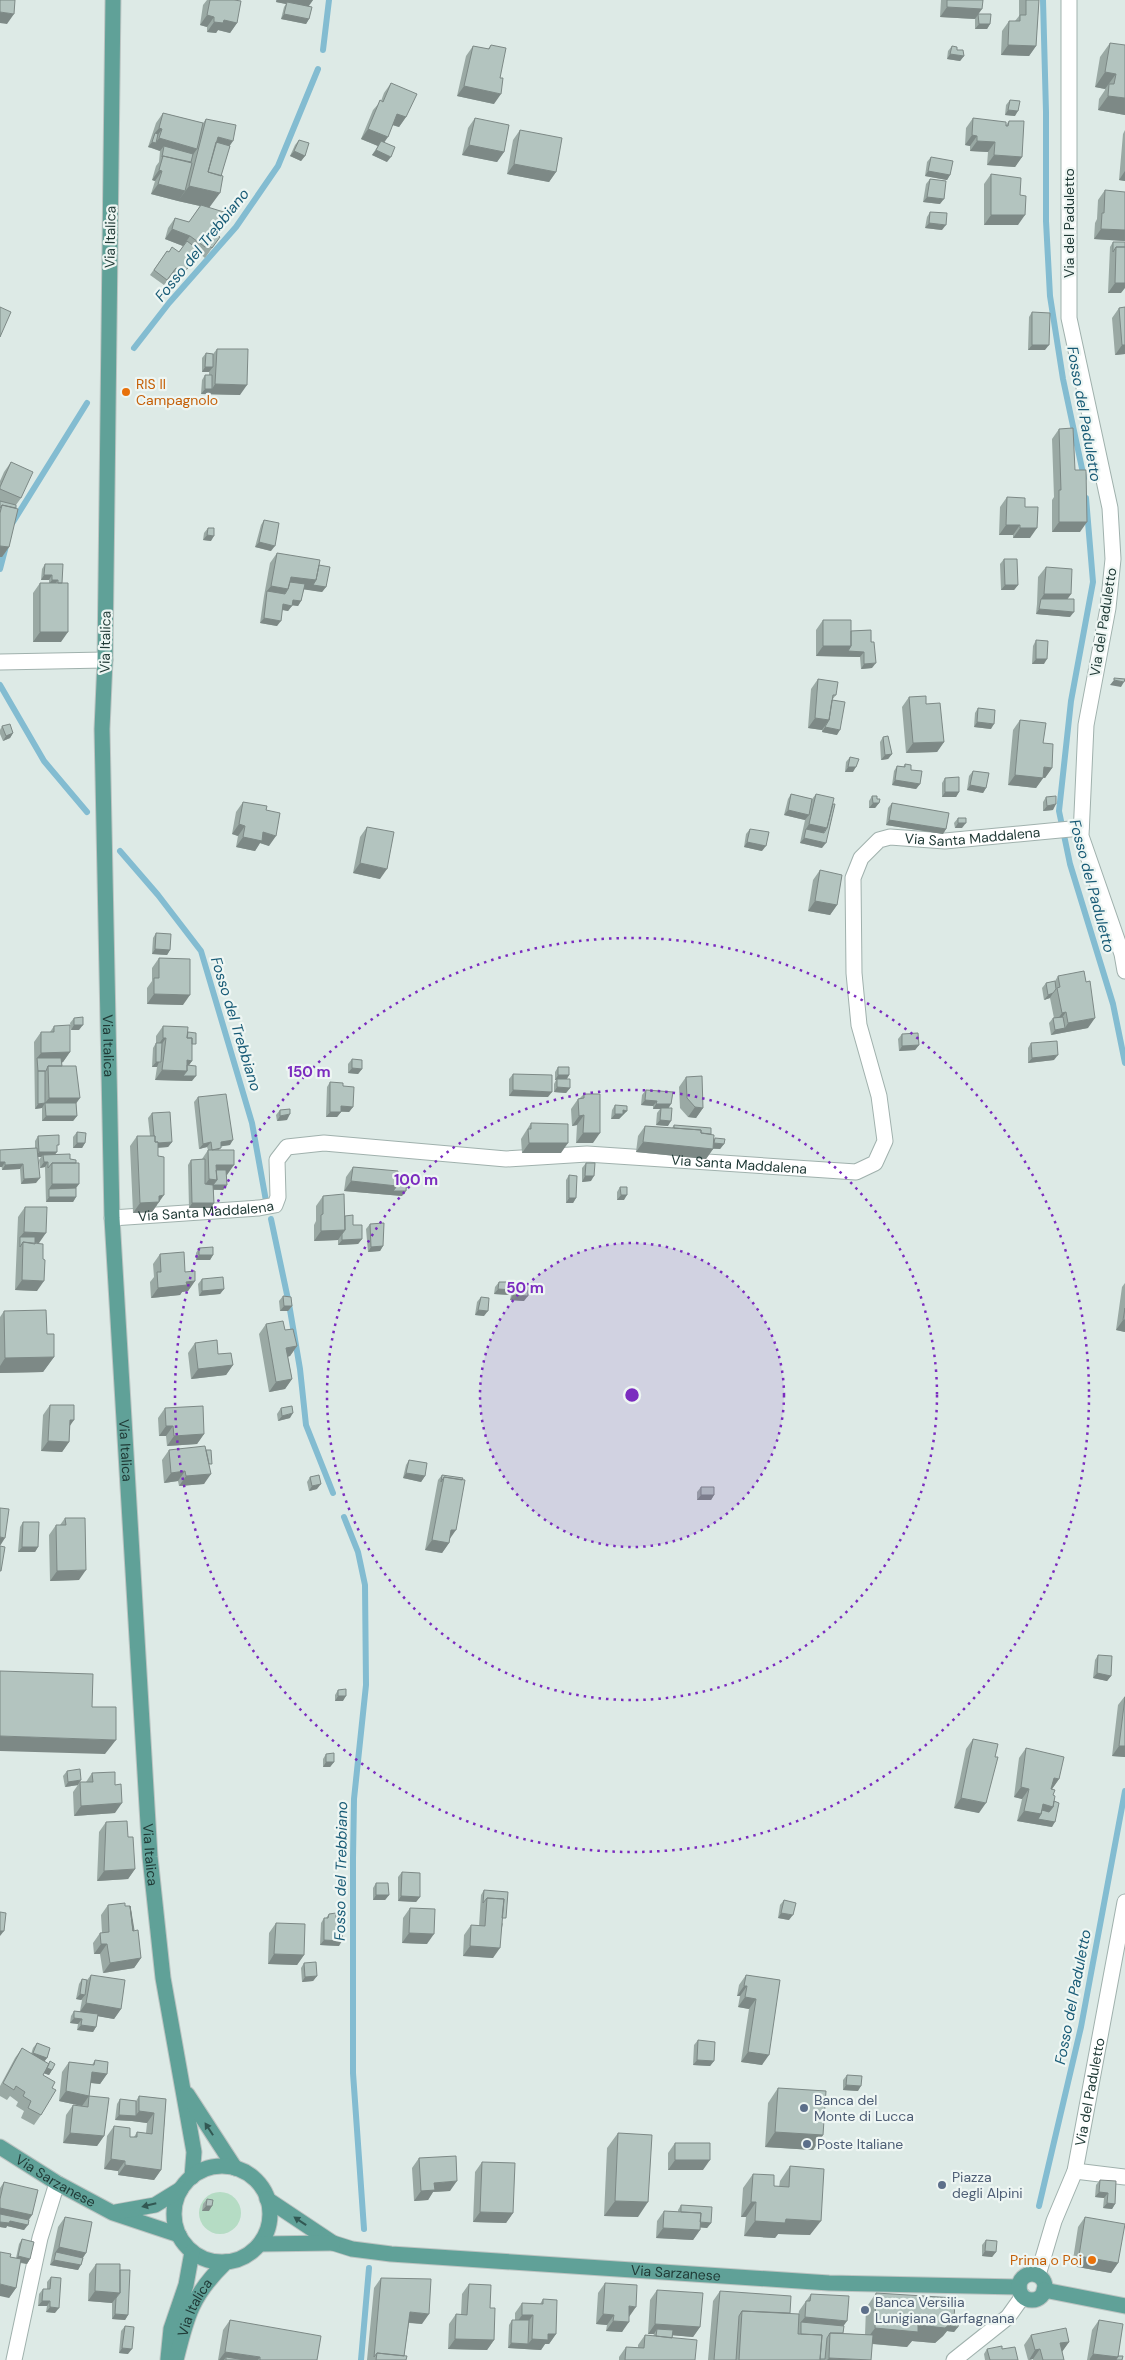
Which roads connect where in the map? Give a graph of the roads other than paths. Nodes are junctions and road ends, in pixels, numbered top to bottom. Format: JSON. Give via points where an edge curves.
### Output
{"nodes":[{"id":1,"x":113,"y":0,"type":"edge"},
{"id":2,"x":1069,"y":0,"type":"edge"},
{"id":3,"x":105,"y":660,"type":"junction"},
{"id":4,"x":0,"y":662,"type":"edge"},
{"id":5,"x":1069,"y":829,"type":"junction"},
{"id":6,"x":1125,"y":971,"type":"edge"},
{"id":7,"x":112,"y":1218,"type":"junction"},
{"id":8,"x":1125,"y":1902,"type":"edge"},
{"id":9,"x":183,"y":2090,"type":"junction"},
{"id":10,"x":0,"y":2147,"type":"edge"},
{"id":11,"x":235,"y":2168,"type":"junction"},
{"id":12,"x":1074,"y":2171,"type":"junction"},
{"id":13,"x":192,"y":2177,"type":"junction"},
{"id":14,"x":1125,"y":2177,"type":"edge"},
{"id":15,"x":57,"y":2183,"type":"junction"},
{"id":16,"x":181,"y":2189,"type":"junction"},
{"id":17,"x":268,"y":2199,"type":"junction"},
{"id":18,"x":113,"y":2213,"type":"junction"},
{"id":19,"x":178,"y":2235,"type":"junction"},
{"id":20,"x":333,"y":2243,"type":"junction"},
{"id":21,"x":260,"y":2244,"type":"junction"},
{"id":22,"x":192,"y":2252,"type":"junction"},
{"id":23,"x":226,"y":2262,"type":"junction"},
{"id":24,"x":1038,"y":2276,"type":"junction"},
{"id":25,"x":1044,"y":2290,"type":"junction"},
{"id":26,"x":1021,"y":2292,"type":"junction"},
{"id":27,"x":1125,"y":2306,"type":"edge"},
{"id":28,"x":14,"y":2360,"type":"edge"},
{"id":29,"x":168,"y":2360,"type":"edge"},
{"id":30,"x":176,"y":2360,"type":"edge"},
{"id":31,"x":954,"y":2360,"type":"edge"}],
"edges":[{"from":1,"to":3,"type":"main road","name":"Via Italica"},
{"from":2,"to":5,"type":"street","name":"Via del Paduletto","via":[[1069,318],[1110,508],[1113,559],[1108,608]]},
{"from":3,"to":4,"type":"street"},
{"from":3,"to":7,"type":"main road","name":"Via Italica","via":[[102,728]]},
{"from":5,"to":6,"type":"street","name":"Via del Paduletto","via":[[1081,836]]},
{"from":5,"to":7,"type":"street","name":"Via Santa Maddalena","via":[[945,841],[890,837],[879,840],[861,858],[853,878],[854,973],[859,1025],[879,1096],[885,1141],[875,1162],[856,1172],[587,1154],[506,1159],[324,1143],[287,1146],[277,1160],[278,1197],[275,1205]]},
{"from":7,"to":9,"type":"main road","name":"Via Italica","via":[[150,1857],[163,1978]]},
{"from":8,"to":12,"type":"street","name":"Via del Paduletto"},
{"from":11,"to":9,"type":"main road","name":"Via Italica","one_way":true},
{"from":9,"to":13,"type":"main road","name":"Via Italica","via":[[194,2152]]},
{"from":10,"to":15,"type":"main road","name":"Via Sarzanese"},
{"from":11,"to":13,"type":"main road","via":[[212,2167]]},
{"from":11,"to":17,"type":"main road","via":[[255,2180]]},
{"from":12,"to":14,"type":"street"},
{"from":12,"to":24,"type":"street","name":"Via del Paduletto","via":[[1054,2221]]},
{"from":13,"to":16,"type":"main road"},
{"from":15,"to":18,"type":"main road","name":"Via Sarzanese"},
{"from":15,"to":28,"type":"street","via":[[40,2238]]},
{"from":16,"to":18,"type":"main road","one_way":true,"via":[[155,2205]]},
{"from":16,"to":19,"type":"main road","via":[[174,2211]]},
{"from":20,"to":17,"type":"main road","one_way":true},
{"from":17,"to":21,"type":"main road","via":[[269,2222]]},
{"from":18,"to":19,"type":"main road","name":"Via Sarzanese"},
{"from":19,"to":22,"type":"main road"},
{"from":20,"to":21,"type":"main road"},
{"from":20,"to":26,"type":"main road","name":"Via Sarzanese","via":[[352,2250],[391,2254],[829,2283]]},
{"from":21,"to":23,"type":"main road","via":[[245,2256]]},
{"from":22,"to":23,"type":"main road","via":[[208,2260]]},
{"from":22,"to":29,"type":"main road","name":"Via Italica","via":[[186,2285],[170,2329]]},
{"from":23,"to":30,"type":"main road","name":"Via Italica","via":[[194,2300],[186,2316]]},
{"from":24,"to":25,"type":"main road","via":[[1044,2282]]},
{"from":24,"to":26,"type":"main road","via":[[1026,2276]]},
{"from":25,"to":26,"type":"main road","name":"Via Sarzanese","via":[[1041,2297],[1034,2300]]},
{"from":25,"to":27,"type":"main road"},
{"from":26,"to":31,"type":"street","via":[[1008,2317]]}]}
